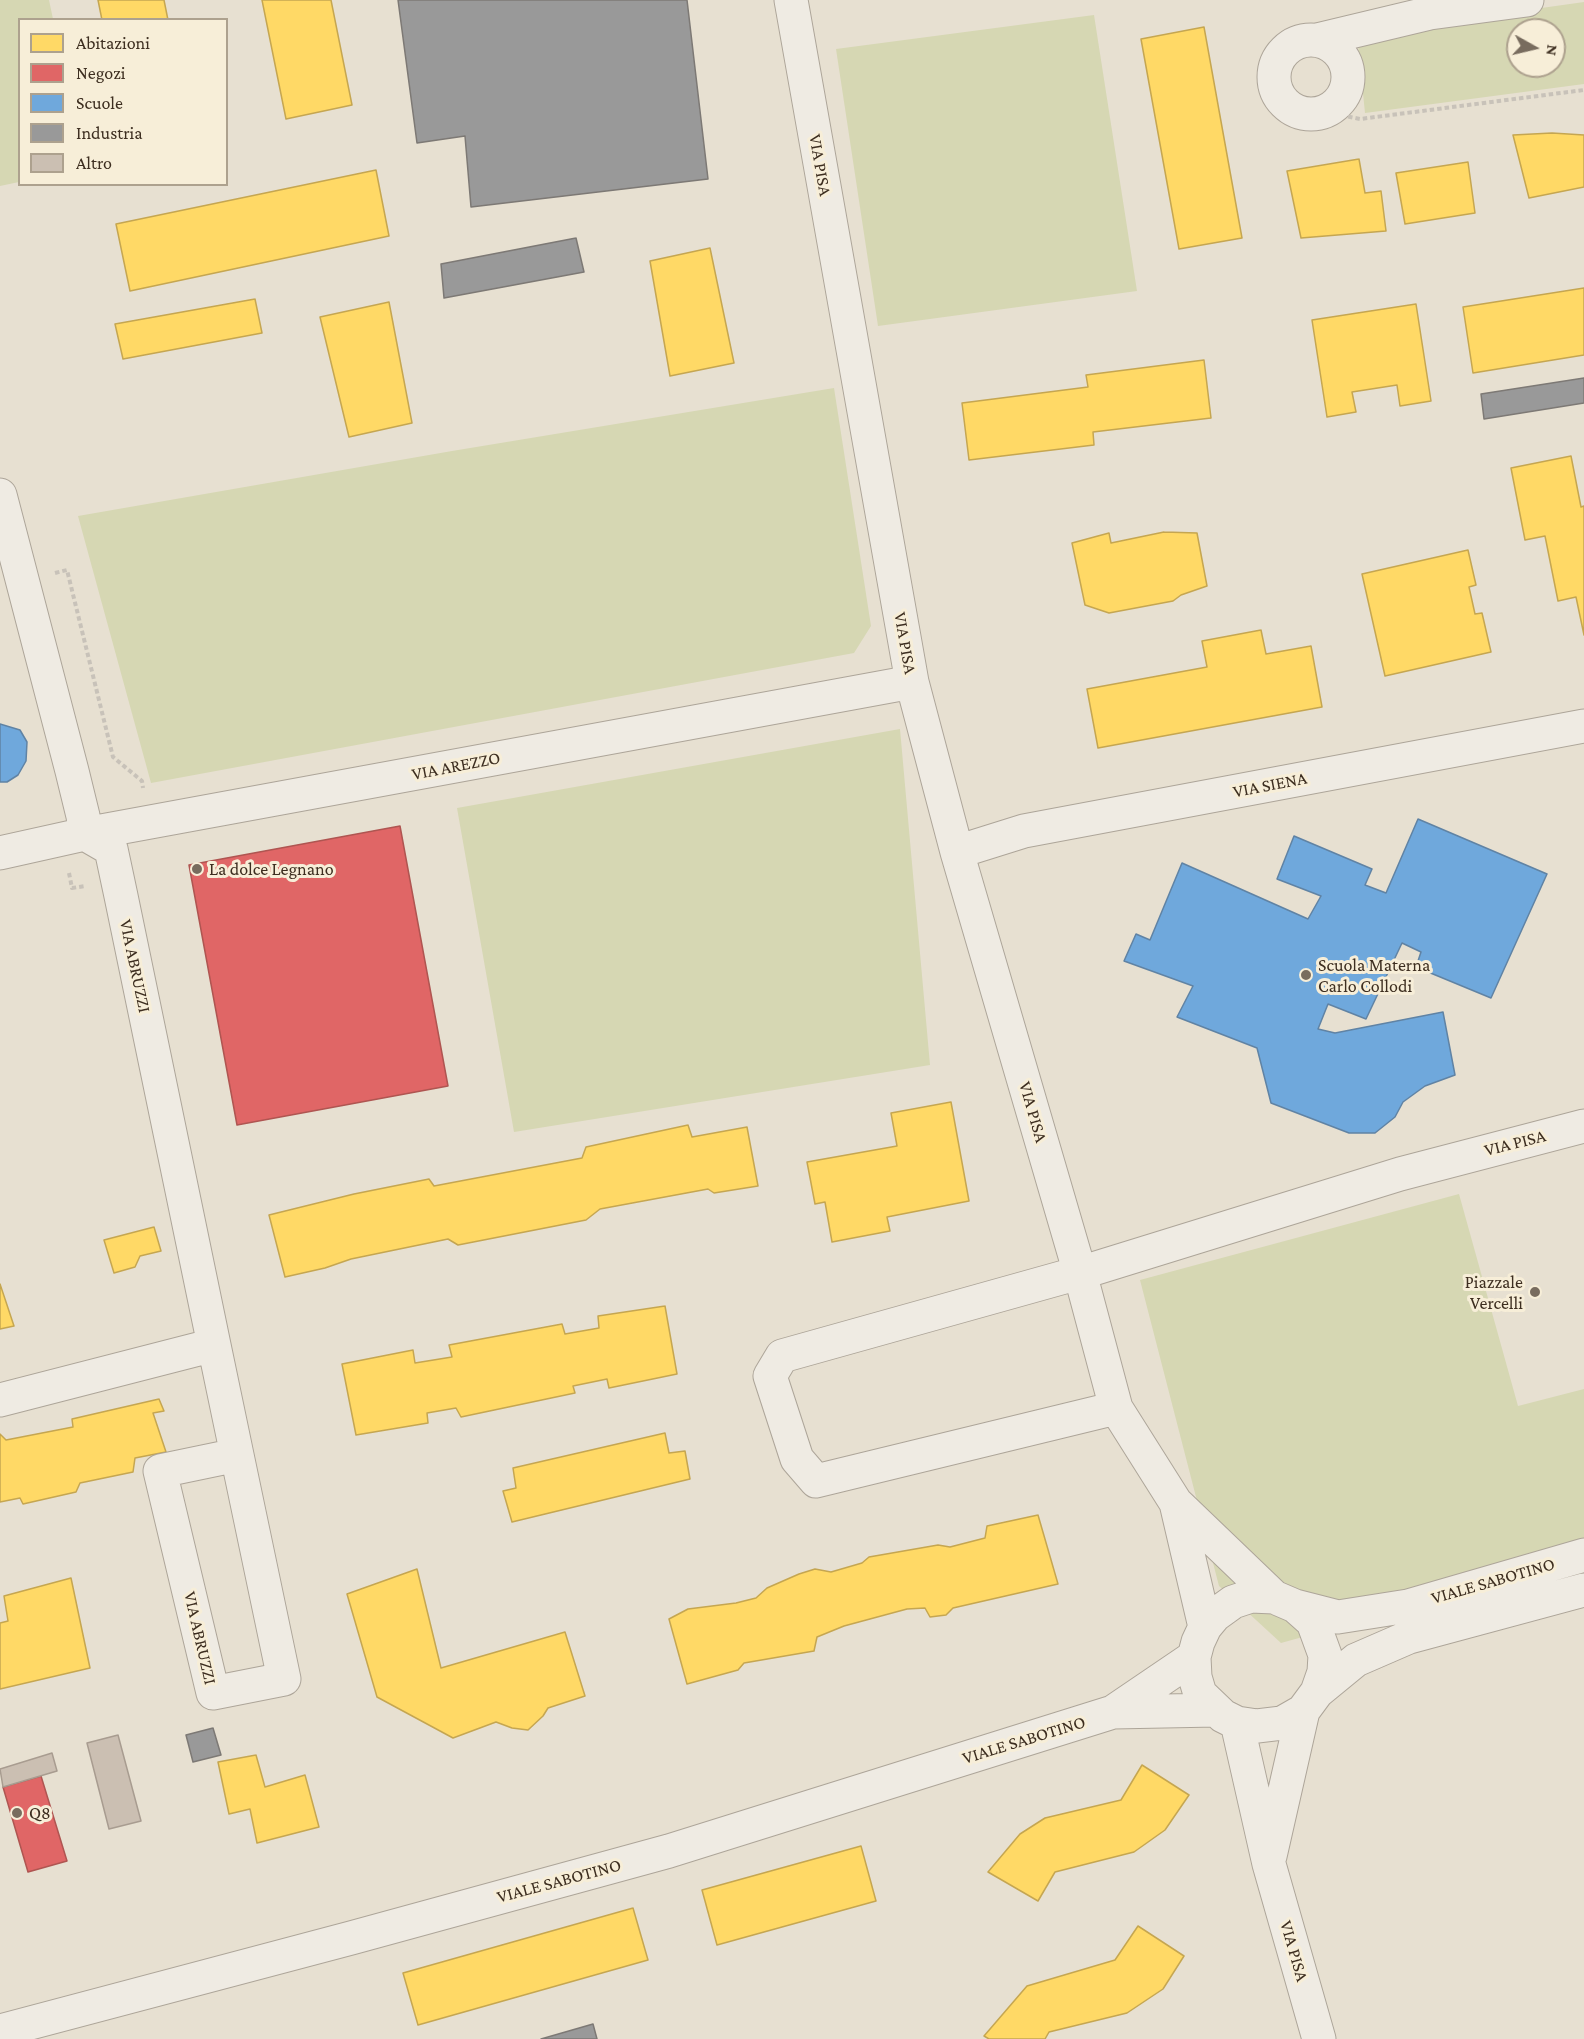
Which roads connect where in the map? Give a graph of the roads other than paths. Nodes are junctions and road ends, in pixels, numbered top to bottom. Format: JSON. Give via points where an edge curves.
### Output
{"nodes":[{"id":1,"x":791,"y":0,"type":"edge"},
{"id":2,"x":1527,"y":0,"type":"edge"},
{"id":3,"x":1317,"y":40,"type":"junction"},
{"id":4,"x":0,"y":495,"type":"edge"},
{"id":5,"x":912,"y":682,"type":"junction"},
{"id":6,"x":1584,"y":726,"type":"edge"},
{"id":7,"x":85,"y":834,"type":"junction"},
{"id":8,"x":957,"y":852,"type":"junction"},
{"id":9,"x":0,"y":853,"type":"edge"},
{"id":10,"x":1580,"y":1120,"type":"edge"},
{"id":11,"x":1080,"y":1273,"type":"junction"},
{"id":12,"x":214,"y":1345,"type":"junction"},
{"id":13,"x":0,"y":1400,"type":"edge"},
{"id":14,"x":1116,"y":1408,"type":"junction"},
{"id":15,"x":237,"y":1455,"type":"junction"},
{"id":16,"x":1176,"y":1503,"type":"junction"},
{"id":17,"x":1584,"y":1555,"type":"edge"},
{"id":18,"x":1584,"y":1590,"type":"edge"},
{"id":19,"x":1285,"y":1601,"type":"junction"},
{"id":20,"x":1200,"y":1642,"type":"junction"},
{"id":21,"x":1310,"y":1702,"type":"junction"},
{"id":22,"x":1113,"y":1712,"type":"junction"},
{"id":23,"x":1227,"y":1717,"type":"junction"},
{"id":24,"x":1269,"y":1864,"type":"junction"},
{"id":25,"x":0,"y":2031,"type":"edge"},
{"id":26,"x":1319,"y":2039,"type":"edge"}],
"edges":[{"from":1,"to":5,"type":"street","name":"VIA PISA"},
{"from":2,"to":3,"type":"street","via":[[1430,13]]},
{"from":3,"to":3,"type":"street","via":[[1293,44],[1275,67],[1274,86],[1279,97],[1297,112],[1310,115],[1334,107],[1348,86],[1346,61],[1328,43]]},
{"from":4,"to":7,"type":"street"},
{"from":5,"to":7,"type":"street","name":"VIA AREZZO"},
{"from":5,"to":8,"type":"street","name":"VIA PISA"},
{"from":6,"to":8,"type":"street","name":"VIA SIENA","via":[[1024,831]]},
{"from":7,"to":9,"type":"street","name":"VIA AREZZO"},
{"from":7,"to":12,"type":"street","name":"VIA ABRUZZI","via":[[111,849]]},
{"from":8,"to":11,"type":"street","name":"VIA PISA"},
{"from":10,"to":11,"type":"street","name":"VIA PISA"},
{"from":11,"to":14,"type":"street","name":"VIA PISA"},
{"from":11,"to":14,"type":"street","name":"VIA PISA","via":[[782,1356],[770,1376],[797,1459],[816,1481]]},
{"from":12,"to":13,"type":"street"},
{"from":12,"to":15,"type":"street","name":"VIA ABRUZZI"},
{"from":14,"to":16,"type":"street","name":"VIA PISA"},
{"from":15,"to":15,"type":"street","name":"VIA ABRUZZI","via":[[160,1471],[213,1693],[284,1679]]},
{"from":16,"to":19,"type":"street","name":"VIA PISA"},
{"from":16,"to":20,"type":"street","name":"VIA PISA"},
{"from":17,"to":19,"type":"street","name":"VIALE SABOTINO","via":[[1408,1606],[1338,1617]]},
{"from":18,"to":21,"type":"street","name":"VIALE SABOTINO","via":[[1409,1637],[1356,1660]]},
{"from":19,"to":20,"type":"street","via":[[1251,1596],[1233,1602],[1215,1615]]},
{"from":19,"to":21,"type":"street","via":[[1313,1622],[1325,1655],[1324,1672]]},
{"from":20,"to":22,"type":"street","name":"VIALE SABOTINO"},
{"from":20,"to":23,"type":"street","via":[[1195,1677],[1200,1694]]},
{"from":21,"to":23,"type":"street","via":[[1282,1724],[1257,1726]]},
{"from":21,"to":24,"type":"street","name":"VIA PISA"},
{"from":22,"to":23,"type":"street","name":"VIALE SABOTINO"},
{"from":22,"to":25,"type":"street","name":"VIALE SABOTINO","via":[[669,1851]]},
{"from":23,"to":24,"type":"street","name":"VIA PISA"},
{"from":24,"to":26,"type":"street","name":"VIA PISA"}]}
